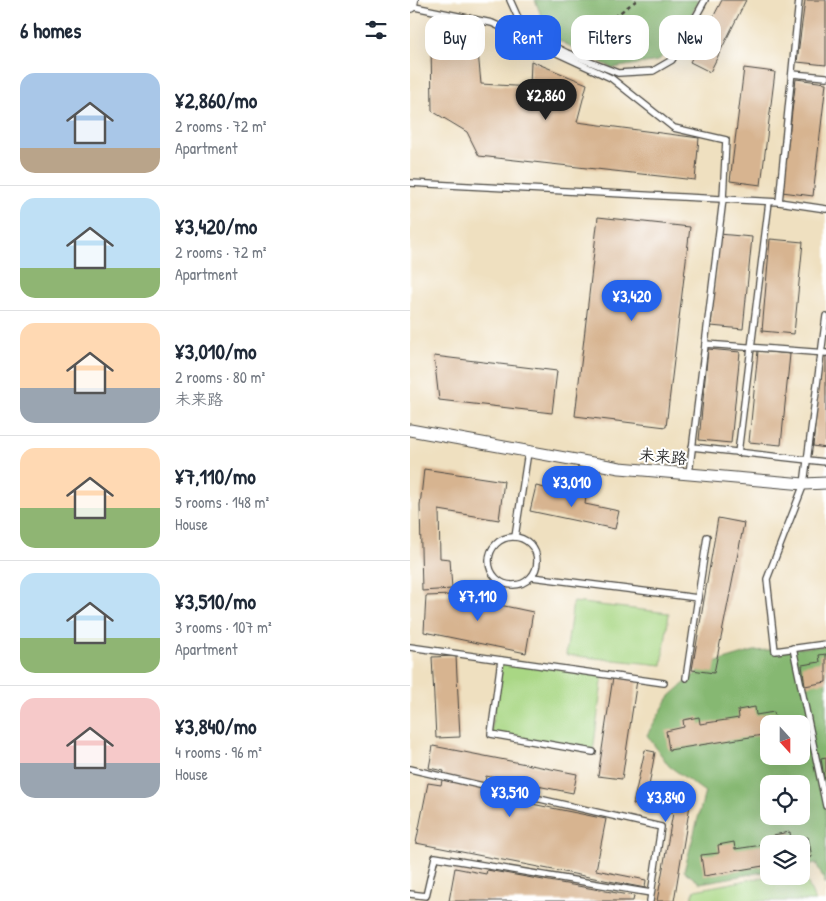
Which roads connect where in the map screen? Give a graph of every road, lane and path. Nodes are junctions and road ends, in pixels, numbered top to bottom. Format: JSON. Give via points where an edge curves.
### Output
{"nodes":[{"id":1,"x":411,"y":0,"type":"edge"},
{"id":2,"x":510,"y":0,"type":"edge"},
{"id":3,"x":636,"y":0,"type":"edge"},
{"id":4,"x":705,"y":0,"type":"edge"},
{"id":5,"x":799,"y":0,"type":"edge"},
{"id":6,"x":410,"y":6,"type":"edge"},
{"id":7,"x":616,"y":15,"type":"edge"},
{"id":8,"x":571,"y":54,"type":"edge"},
{"id":9,"x":586,"y":60,"type":"edge"},
{"id":10,"x":792,"y":74,"type":"junction"},
{"id":11,"x":826,"y":77,"type":"edge"},
{"id":12,"x":410,"y":183,"type":"edge"},
{"id":13,"x":723,"y":199,"type":"junction"},
{"id":14,"x":769,"y":202,"type":"junction"},
{"id":15,"x":779,"y":202,"type":"junction"},
{"id":16,"x":826,"y":208,"type":"edge"},
{"id":17,"x":826,"y":316,"type":"edge"},
{"id":18,"x":705,"y":344,"type":"junction"},
{"id":19,"x":751,"y":347,"type":"junction"},
{"id":20,"x":824,"y":352,"type":"edge"},
{"id":21,"x":410,"y":430,"type":"edge"},
{"id":22,"x":692,"y":447,"type":"junction"},
{"id":23,"x":528,"y":452,"type":"junction"},
{"id":24,"x":738,"y":453,"type":"junction"},
{"id":25,"x":807,"y":461,"type":"junction"},
{"id":26,"x":826,"y":462,"type":"edge"},
{"id":27,"x":689,"y":474,"type":"junction"},
{"id":28,"x":804,"y":484,"type":"junction"},
{"id":29,"x":826,"y":484,"type":"edge"},
{"id":30,"x":515,"y":537,"type":"junction"},
{"id":31,"x":708,"y":537,"type":"dead end"},
{"id":32,"x":532,"y":577,"type":"junction"},
{"id":33,"x":698,"y":598,"type":"junction"},
{"id":34,"x":826,"y":644,"type":"edge"},
{"id":35,"x":410,"y":646,"type":"edge"},
{"id":36,"x":794,"y":648,"type":"junction"},
{"id":37,"x":501,"y":660,"type":"junction"},
{"id":38,"x":686,"y":678,"type":"dead end"},
{"id":39,"x":664,"y":683,"type":"dead end"},
{"id":40,"x":593,"y":752,"type":"dead end"},
{"id":41,"x":410,"y":768,"type":"edge"},
{"id":42,"x":826,"y":806,"type":"edge"},
{"id":43,"x":651,"y":893,"type":"junction"},
{"id":44,"x":410,"y":894,"type":"edge"},
{"id":45,"x":650,"y":901,"type":"edge"}],
"edges":[{"from":1,"to":6,"type":"street"},
{"from":2,"to":8,"type":"lane","via":[[524,31]]},
{"from":3,"to":7,"type":"path"},
{"from":4,"to":9,"type":"lane","via":[[672,60],[653,71],[618,73]]},
{"from":5,"to":10,"type":"lane"},
{"from":6,"to":13,"type":"lane","via":[[492,23],[611,78],[674,128],[726,140]]},
{"from":10,"to":11,"type":"lane"},
{"from":10,"to":15,"type":"lane"},
{"from":12,"to":13,"type":"lane"},
{"from":13,"to":14,"type":"lane"},
{"from":13,"to":18,"type":"lane"},
{"from":14,"to":15,"type":"lane"},
{"from":14,"to":19,"type":"lane"},
{"from":15,"to":16,"type":"lane"},
{"from":17,"to":20,"type":"lane"},
{"from":18,"to":19,"type":"lane"},
{"from":18,"to":22,"type":"lane"},
{"from":19,"to":20,"type":"lane"},
{"from":19,"to":24,"type":"lane"},
{"from":20,"to":25,"type":"lane"},
{"from":21,"to":23,"type":"street","name":"未来路"},
{"from":22,"to":24,"type":"lane"},
{"from":22,"to":27,"type":"lane"},
{"from":23,"to":27,"type":"street","name":"未来路","via":[[620,468]]},
{"from":23,"to":30,"type":"lane"},
{"from":24,"to":25,"type":"lane"},
{"from":25,"to":26,"type":"lane"},
{"from":25,"to":28,"type":"lane"},
{"from":27,"to":28,"type":"street","name":"未来路"},
{"from":28,"to":29,"type":"street","name":"未来路"},
{"from":28,"to":36,"type":"lane","via":[[767,579],[775,650]]},
{"from":30,"to":32,"type":"lane","via":[[523,539],[534,549],[537,563]]},
{"from":30,"to":32,"type":"lane","via":[[499,541],[493,547],[491,572],[503,583],[511,585],[519,585]]},
{"from":31,"to":33,"type":"lane"},
{"from":32,"to":33,"type":"lane"},
{"from":33,"to":38,"type":"lane"},
{"from":34,"to":36,"type":"lane"},
{"from":35,"to":37,"type":"lane"},
{"from":36,"to":42,"type":"lane"},
{"from":37,"to":39,"type":"lane"},
{"from":37,"to":40,"type":"lane","via":[[491,734]]},
{"from":41,"to":43,"type":"lane","via":[[661,827]]},
{"from":43,"to":44,"type":"lane","via":[[435,857],[426,896]]},
{"from":43,"to":45,"type":"lane"}]}
